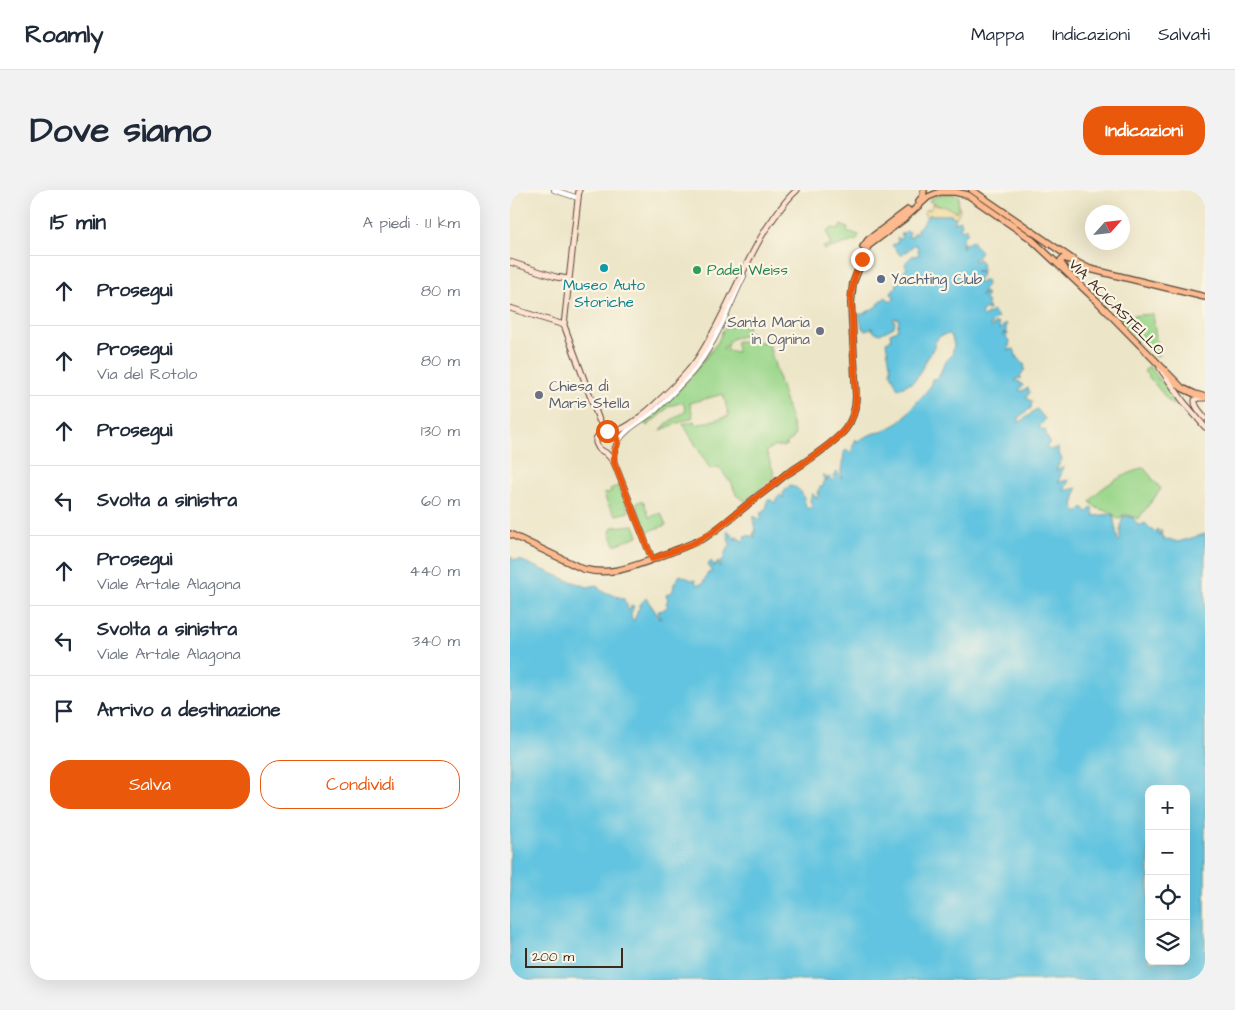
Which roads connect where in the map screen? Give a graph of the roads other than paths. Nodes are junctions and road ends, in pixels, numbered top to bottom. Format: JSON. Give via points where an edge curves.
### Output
{"nodes":[{"id":1,"x":554,"y":190,"type":"edge"},
{"id":2,"x":579,"y":190,"type":"edge"},
{"id":3,"x":797,"y":190,"type":"edge"},
{"id":4,"x":924,"y":190,"type":"edge"},
{"id":5,"x":958,"y":190,"type":"edge"},
{"id":6,"x":972,"y":190,"type":"edge"},
{"id":7,"x":968,"y":195,"type":"junction"},
{"id":8,"x":578,"y":198,"type":"junction"},
{"id":9,"x":1030,"y":230,"type":"junction"},
{"id":10,"x":864,"y":250,"type":"junction"},
{"id":11,"x":1046,"y":254,"type":"junction"},
{"id":12,"x":510,"y":262,"type":"edge"},
{"id":13,"x":1078,"y":263,"type":"junction"},
{"id":14,"x":1069,"y":275,"type":"junction"},
{"id":15,"x":744,"y":276,"type":"dead end"},
{"id":16,"x":569,"y":279,"type":"junction"},
{"id":17,"x":1205,"y":297,"type":"edge"},
{"id":18,"x":510,"y":308,"type":"edge"},
{"id":19,"x":564,"y":324,"type":"junction"},
{"id":20,"x":718,"y":327,"type":"junction"},
{"id":21,"x":1152,"y":358,"type":"junction"},
{"id":22,"x":1205,"y":397,"type":"edge"},
{"id":23,"x":1205,"y":418,"type":"edge"},
{"id":24,"x":599,"y":420,"type":"junction"},
{"id":25,"x":1205,"y":427,"type":"edge"},
{"id":26,"x":610,"y":431,"type":"junction"},
{"id":27,"x":599,"y":434,"type":"junction"},
{"id":28,"x":616,"y":446,"type":"junction"},
{"id":29,"x":606,"y":453,"type":"junction"},
{"id":30,"x":614,"y":462,"type":"junction"},
{"id":31,"x":510,"y":534,"type":"edge"},
{"id":32,"x":652,"y":559,"type":"junction"}],
"edges":[{"from":1,"to":8,"type":"street"},
{"from":2,"to":8,"type":"main road"},
{"from":3,"to":20,"type":"main road","via":[[778,210],[755,247]]},
{"from":4,"to":10,"type":"main road","via":[[918,201],[868,240]]},
{"from":5,"to":7,"type":"main road","name":"VIA ACICASTELLO"},
{"from":6,"to":9,"type":"main road"},
{"from":7,"to":10,"type":"main road","via":[[944,191],[931,195]]},
{"from":7,"to":11,"type":"main road","name":"VIA ACICASTELLO","via":[[1024,233]]},
{"from":8,"to":16,"type":"main road"},
{"from":9,"to":11,"type":"main road","via":[[1052,248],[1052,253]]},
{"from":9,"to":13,"type":"main road"},
{"from":10,"to":32,"type":"main road","via":[[849,284],[856,401],[845,430],[714,531]]},
{"from":11,"to":14,"type":"main road","name":"VIA ACICASTELLO"},
{"from":12,"to":16,"type":"main road"},
{"from":13,"to":14,"type":"main road","via":[[1062,259],[1061,263]]},
{"from":13,"to":17,"type":"main road","via":[[1090,269]]},
{"from":14,"to":21,"type":"main road","name":"VIA ACICASTELLO"},
{"from":15,"to":20,"type":"street"},
{"from":16,"to":19,"type":"main road"},
{"from":18,"to":19,"type":"main road"},
{"from":19,"to":24,"type":"main road"},
{"from":20,"to":26,"type":"main road","via":[[696,361],[670,389],[628,425],[619,431]]},
{"from":20,"to":28,"type":"street","via":[[716,337],[692,372],[657,409],[622,436]]},
{"from":21,"to":22,"type":"main road","via":[[1182,388]]},
{"from":21,"to":25,"type":"main road","name":"VIA ACICASTELLO"},
{"from":22,"to":23,"type":"main road","via":[[1196,399],[1195,404]]},
{"from":24,"to":26,"type":"main road"},
{"from":24,"to":27,"type":"main road"},
{"from":26,"to":27,"type":"main road"},
{"from":26,"to":28,"type":"main road","via":[[617,437]]},
{"from":27,"to":29,"type":"main road","via":[[596,446]]},
{"from":28,"to":29,"type":"main road"},
{"from":28,"to":30,"type":"main road"},
{"from":29,"to":30,"type":"main road"},
{"from":30,"to":32,"type":"main road"},
{"from":31,"to":32,"type":"main road","via":[[583,569],[601,572],[623,570]]}]}
